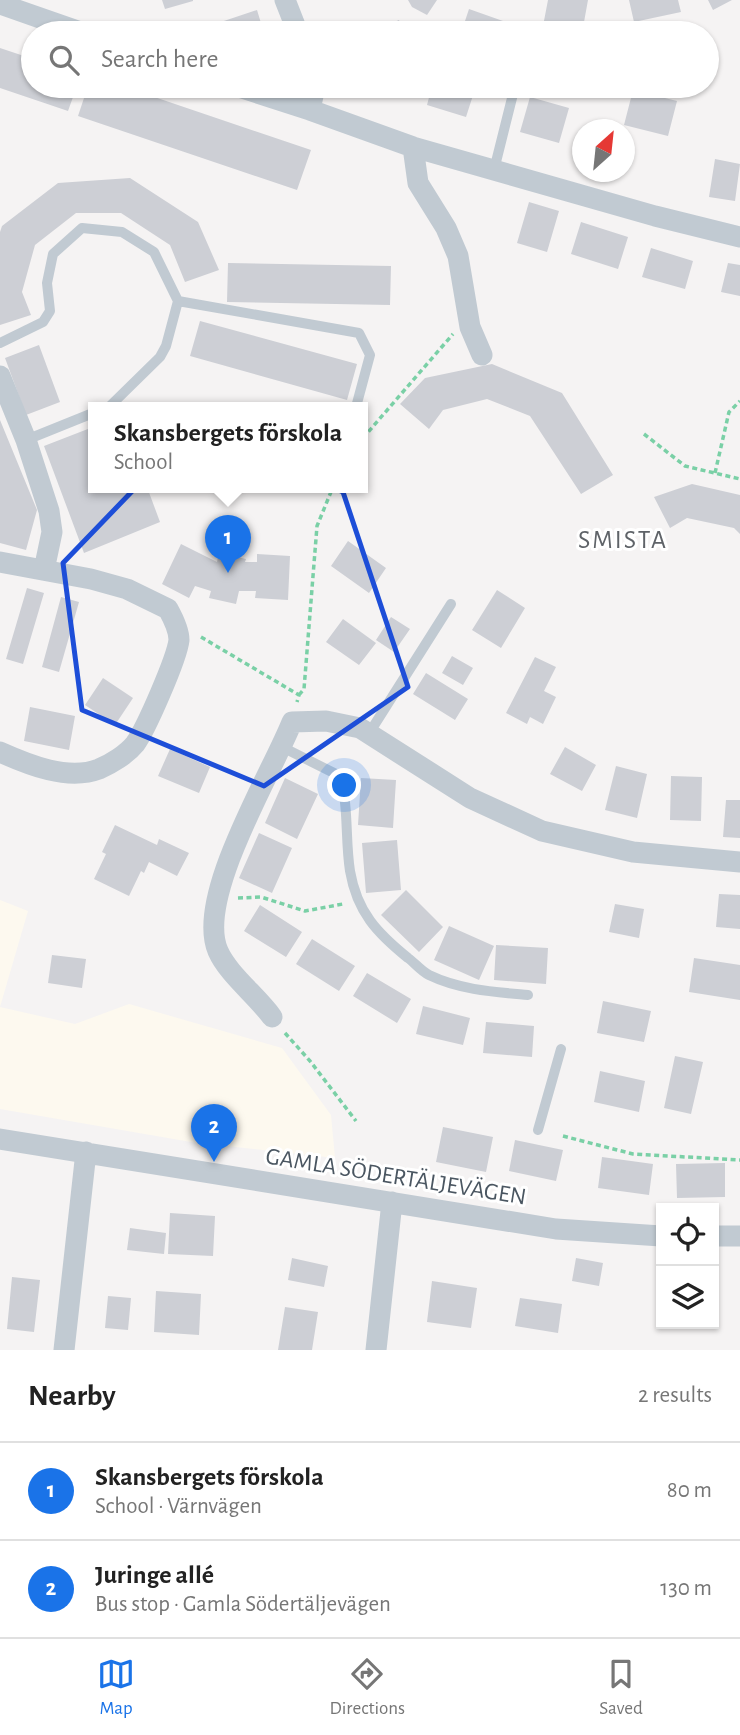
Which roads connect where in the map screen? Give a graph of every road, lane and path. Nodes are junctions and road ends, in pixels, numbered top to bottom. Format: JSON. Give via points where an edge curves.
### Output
{"nodes":[{"id":1,"x":286,"y":0,"type":"edge"},
{"id":2,"x":0,"y":4,"type":"edge"},
{"id":3,"x":49,"y":21,"type":"edge"},
{"id":4,"x":294,"y":21,"type":"edge"},
{"id":5,"x":273,"y":98,"type":"edge"},
{"id":6,"x":312,"y":98,"type":"edge"},
{"id":7,"x":513,"y":98,"type":"edge"},
{"id":8,"x":310,"y":110,"type":"junction"},
{"id":9,"x":413,"y":147,"type":"junction"},
{"id":10,"x":494,"y":170,"type":"junction"},
{"id":11,"x":740,"y":237,"type":"edge"},
{"id":12,"x":178,"y":302,"type":"junction"},
{"id":13,"x":470,"y":327,"type":"junction"},
{"id":14,"x":0,"y":343,"type":"edge"},
{"id":15,"x":482,"y":355,"type":"dead end"},
{"id":16,"x":0,"y":376,"type":"edge"},
{"id":17,"x":740,"y":401,"type":"edge"},
{"id":18,"x":114,"y":402,"type":"edge"},
{"id":19,"x":357,"y":402,"type":"edge"},
{"id":20,"x":88,"y":415,"type":"edge"},
{"id":21,"x":368,"y":432,"type":"edge"},
{"id":22,"x":645,"y":435,"type":"dead end"},
{"id":23,"x":26,"y":440,"type":"junction"},
{"id":24,"x":715,"y":473,"type":"junction"},
{"id":25,"x":740,"y":479,"type":"edge"},
{"id":26,"x":331,"y":493,"type":"edge"},
{"id":27,"x":0,"y":562,"type":"edge"},
{"id":28,"x":44,"y":570,"type":"junction"},
{"id":29,"x":451,"y":604,"type":"dead end"},
{"id":30,"x":179,"y":637,"type":"junction"},
{"id":31,"x":299,"y":695,"type":"junction"},
{"id":32,"x":292,"y":722,"type":"junction"},
{"id":33,"x":368,"y":735,"type":"junction"},
{"id":34,"x":282,"y":747,"type":"junction"},
{"id":35,"x":0,"y":752,"type":"edge"},
{"id":36,"x":740,"y":862,"type":"edge"},
{"id":37,"x":247,"y":897,"type":"dead end"},
{"id":38,"x":356,"y":899,"type":"junction"},
{"id":39,"x":528,"y":995,"type":"dead end"},
{"id":40,"x":272,"y":1017,"type":"joint"},
{"id":41,"x":561,"y":1049,"type":"dead end"},
{"id":42,"x":356,"y":1121,"type":"dead end"},
{"id":43,"x":538,"y":1130,"type":"dead end"},
{"id":44,"x":563,"y":1136,"type":"dead end"},
{"id":45,"x":0,"y":1139,"type":"edge"},
{"id":46,"x":86,"y":1152,"type":"junction"},
{"id":47,"x":740,"y":1160,"type":"edge"},
{"id":48,"x":391,"y":1202,"type":"junction"},
{"id":49,"x":739,"y":1232,"type":"edge"},
{"id":50,"x":719,"y":1235,"type":"edge"},
{"id":51,"x":656,"y":1236,"type":"edge"},
{"id":52,"x":64,"y":1350,"type":"edge"},
{"id":53,"x":376,"y":1350,"type":"edge"}],
"edges":[{"from":1,"to":4,"type":"street"},
{"from":2,"to":3,"type":"street"},
{"from":5,"to":8,"type":"street"},
{"from":6,"to":8,"type":"street"},
{"from":7,"to":10,"type":"lane"},
{"from":8,"to":9,"type":"street"},
{"from":9,"to":10,"type":"street"},
{"from":9,"to":13,"type":"street","via":[[418,183],[458,256]]},
{"from":10,"to":11,"type":"street"},
{"from":12,"to":14,"type":"lane","via":[[154,251],[122,232],[82,228],[53,254],[47,283],[50,311],[43,322]]},
{"from":12,"to":18,"type":"lane","via":[[160,356]]},
{"from":12,"to":19,"type":"lane","via":[[359,333],[370,355]]},
{"from":13,"to":15,"type":"street"},
{"from":13,"to":21,"type":"path","via":[[451,334]]},
{"from":16,"to":23,"type":"street"},
{"from":17,"to":24,"type":"path","via":[[729,412]]},
{"from":20,"to":23,"type":"lane"},
{"from":22,"to":24,"type":"path","via":[[685,466]]},
{"from":23,"to":28,"type":"street","via":[[49,511],[52,533]]},
{"from":24,"to":25,"type":"path"},
{"from":26,"to":31,"type":"path","via":[[317,526],[304,689]]},
{"from":27,"to":28,"type":"street"},
{"from":28,"to":30,"type":"street","via":[[127,589],[168,610]]},
{"from":29,"to":33,"type":"lane"},
{"from":30,"to":31,"type":"path","via":[[194,633]]},
{"from":30,"to":35,"type":"street","via":[[145,727],[134,746],[117,759],[97,770],[66,772]]},
{"from":31,"to":32,"type":"path"},
{"from":32,"to":33,"type":"street","via":[[326,721],[360,728]]},
{"from":32,"to":34,"type":"street"},
{"from":33,"to":36,"type":"street","via":[[470,798],[542,831],[633,852]]},
{"from":34,"to":38,"type":"lane","via":[[340,776]]},
{"from":34,"to":40,"type":"street","via":[[230,855],[213,922],[217,949],[225,962]]},
{"from":37,"to":38,"type":"path","via":[[305,911]]},
{"from":38,"to":39,"type":"lane","via":[[381,934],[428,974],[486,992]]},
{"from":40,"to":42,"type":"path"},
{"from":41,"to":43,"type":"lane"},
{"from":44,"to":47,"type":"path","via":[[633,1154]]},
{"from":45,"to":46,"type":"street","name":"GAMLA SÖDERTÄLJEVÄGEN"},
{"from":46,"to":48,"type":"street","name":"GAMLA SÖDERTÄLJEVÄGEN"},
{"from":46,"to":52,"type":"street"},
{"from":48,"to":51,"type":"street","name":"GAMLA SÖDERTÄLJEVÄGEN","via":[[556,1229]]},
{"from":48,"to":53,"type":"street"},
{"from":49,"to":50,"type":"street"}]}
